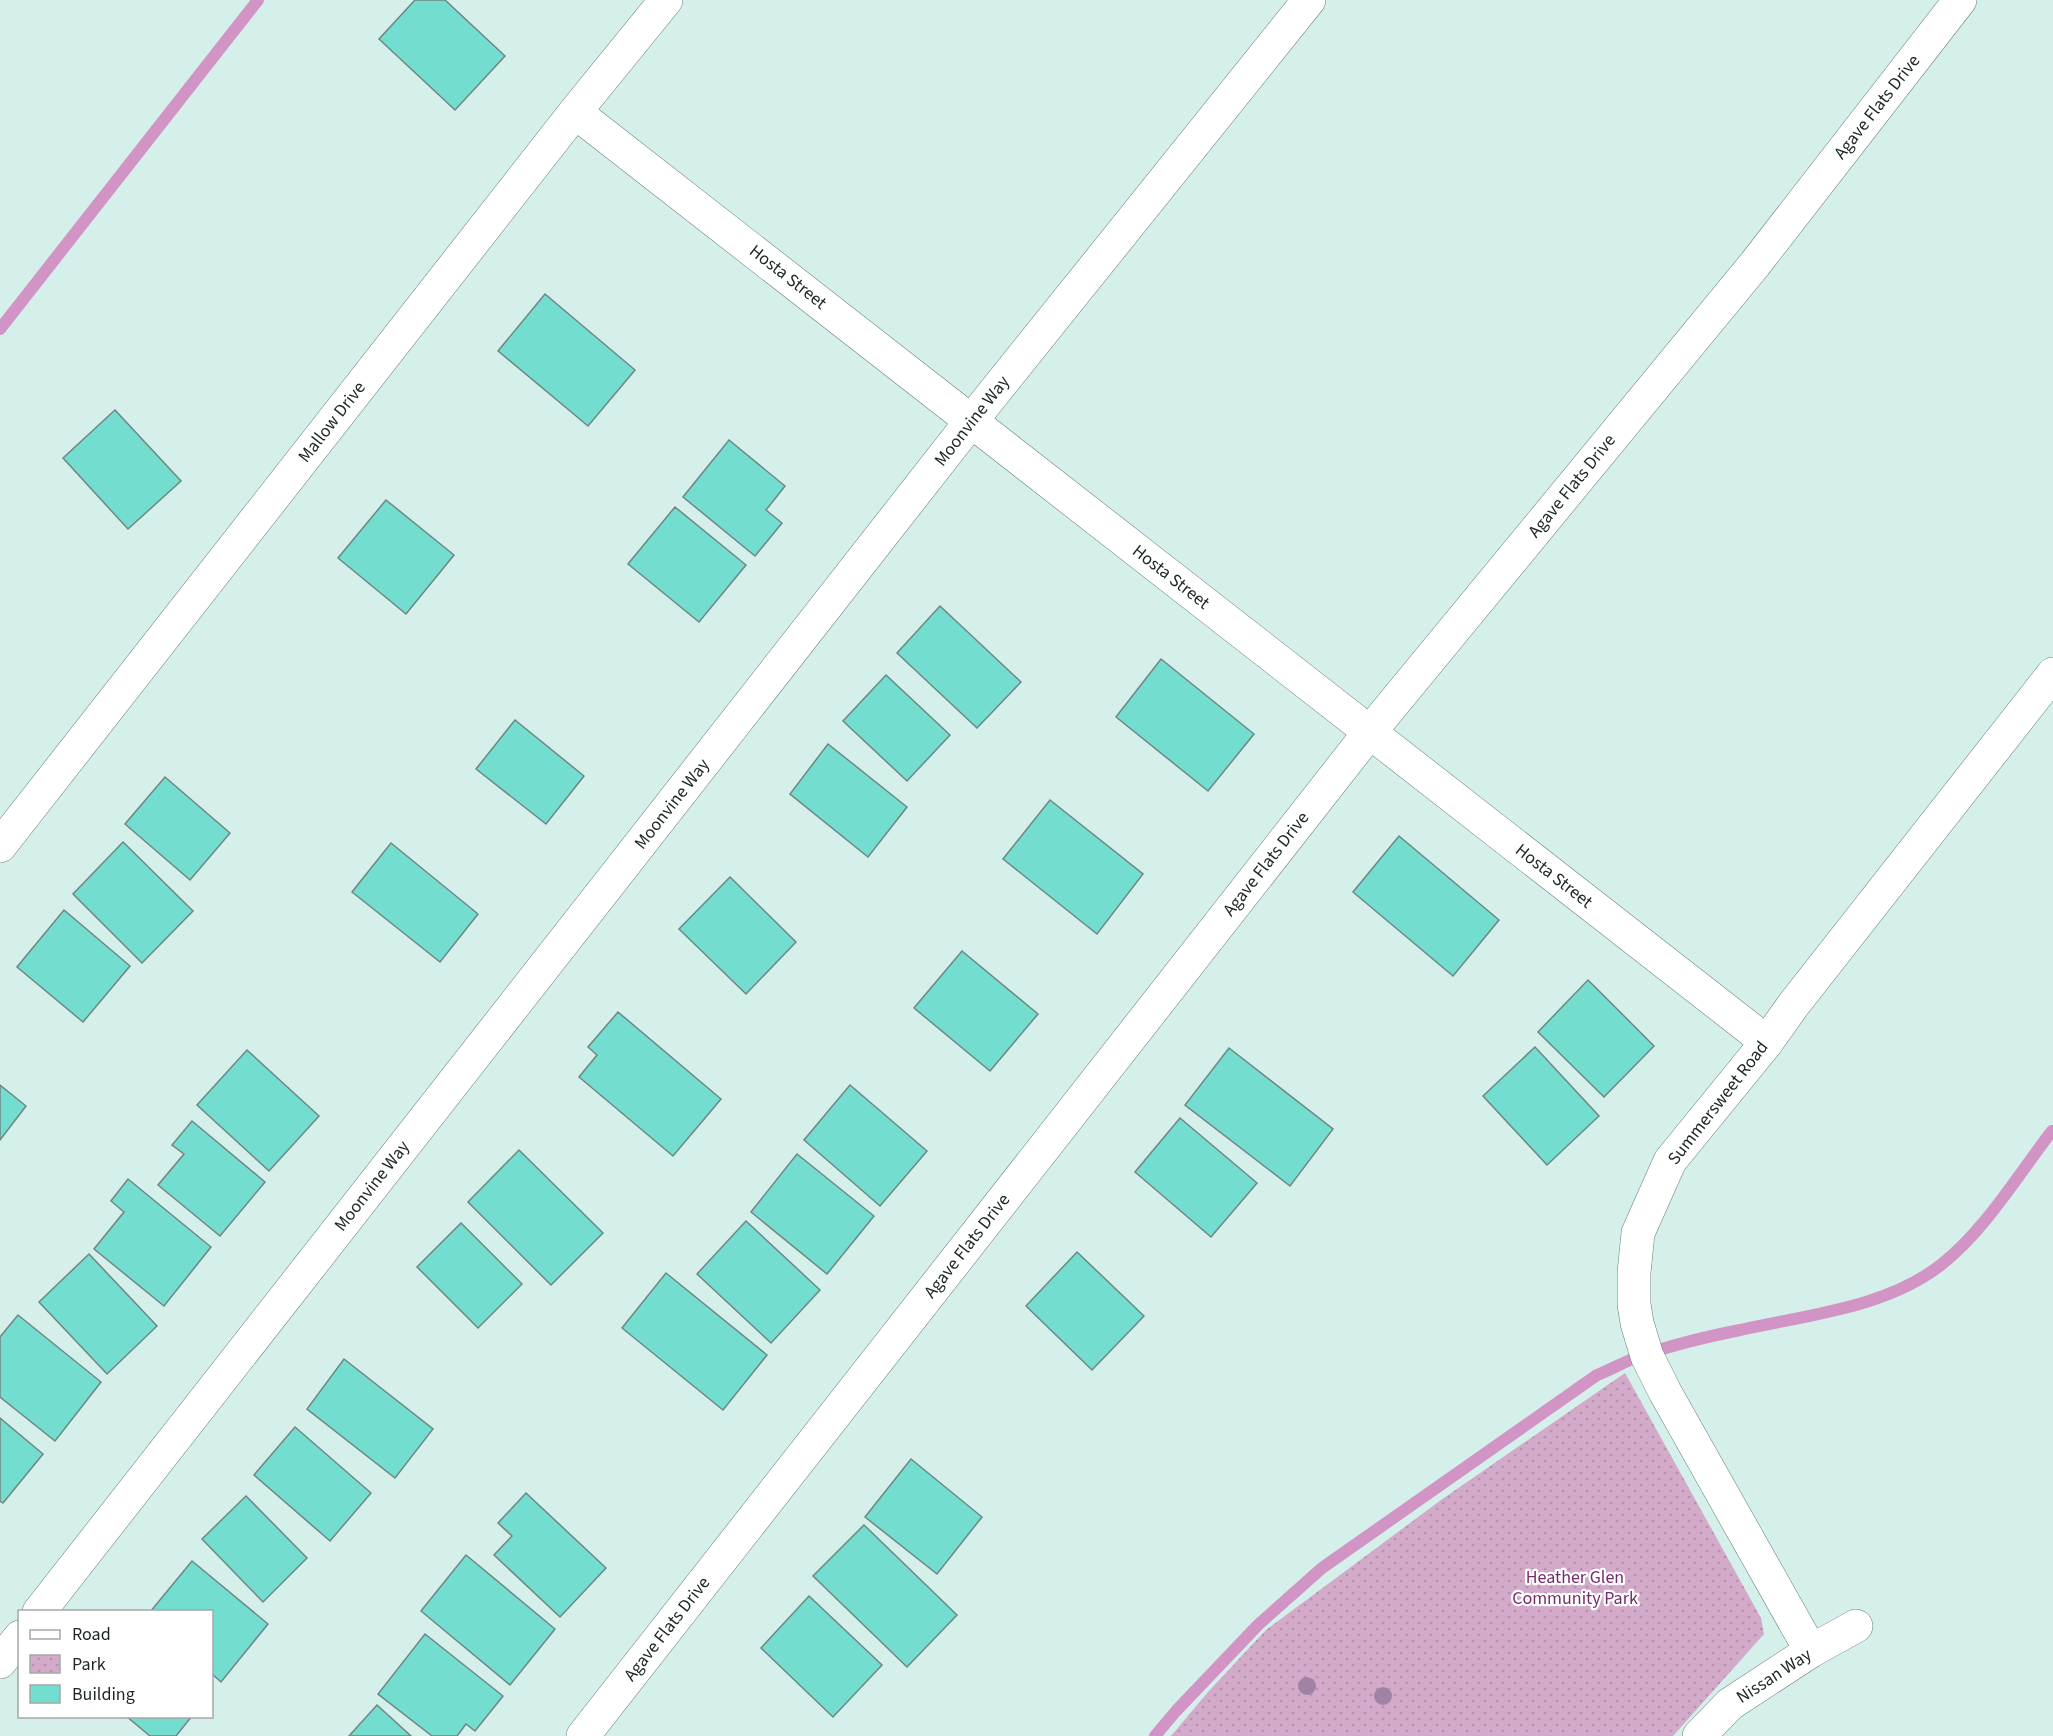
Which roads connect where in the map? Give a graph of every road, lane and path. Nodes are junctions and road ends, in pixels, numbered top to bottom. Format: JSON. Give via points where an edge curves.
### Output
{"nodes":[{"id":1,"x":666,"y":0,"type":"edge"},
{"id":2,"x":1309,"y":0,"type":"edge"},
{"id":3,"x":1960,"y":0,"type":"edge"},
{"id":4,"x":575,"y":112,"type":"junction"},
{"id":5,"x":972,"y":420,"type":"junction"},
{"id":6,"x":2053,"y":674,"type":"edge"},
{"id":7,"x":1369,"y":733,"type":"junction"},
{"id":8,"x":0,"y":846,"type":"edge"},
{"id":9,"x":1767,"y":1041,"type":"junction"},
{"id":10,"x":40,"y":1610,"type":"edge"},
{"id":11,"x":1856,"y":1626,"type":"dead end"},
{"id":12,"x":18,"y":1640,"type":"edge"},
{"id":13,"x":1811,"y":1651,"type":"junction"},
{"id":14,"x":0,"y":1662,"type":"edge"},
{"id":15,"x":584,"y":1736,"type":"edge"},
{"id":16,"x":1699,"y":1736,"type":"edge"}],
"edges":[{"from":1,"to":4,"type":"street","name":"Mallow Drive"},
{"from":2,"to":5,"type":"street","name":"Moonvine Way"},
{"from":3,"to":7,"type":"street","name":"Agave Flats Drive","via":[[1747,273]]},
{"from":4,"to":5,"type":"street","name":"Hosta Street"},
{"from":4,"to":8,"type":"street","name":"Mallow Drive"},
{"from":5,"to":7,"type":"street","name":"Hosta Street"},
{"from":5,"to":10,"type":"street","name":"Moonvine Way"},
{"from":6,"to":9,"type":"street","name":"Summersweet Road"},
{"from":7,"to":9,"type":"street","name":"Hosta Street"},
{"from":7,"to":15,"type":"street","name":"Agave Flats Drive"},
{"from":9,"to":13,"type":"street","name":"Summersweet Road","via":[[1670,1161],[1638,1233],[1635,1304],[1647,1356],[1665,1392]]},
{"from":11,"to":13,"type":"street","name":"Nissan Way"},
{"from":12,"to":14,"type":"street"},
{"from":13,"to":16,"type":"street","name":"Nissan Way","via":[[1730,1704]]}]}
